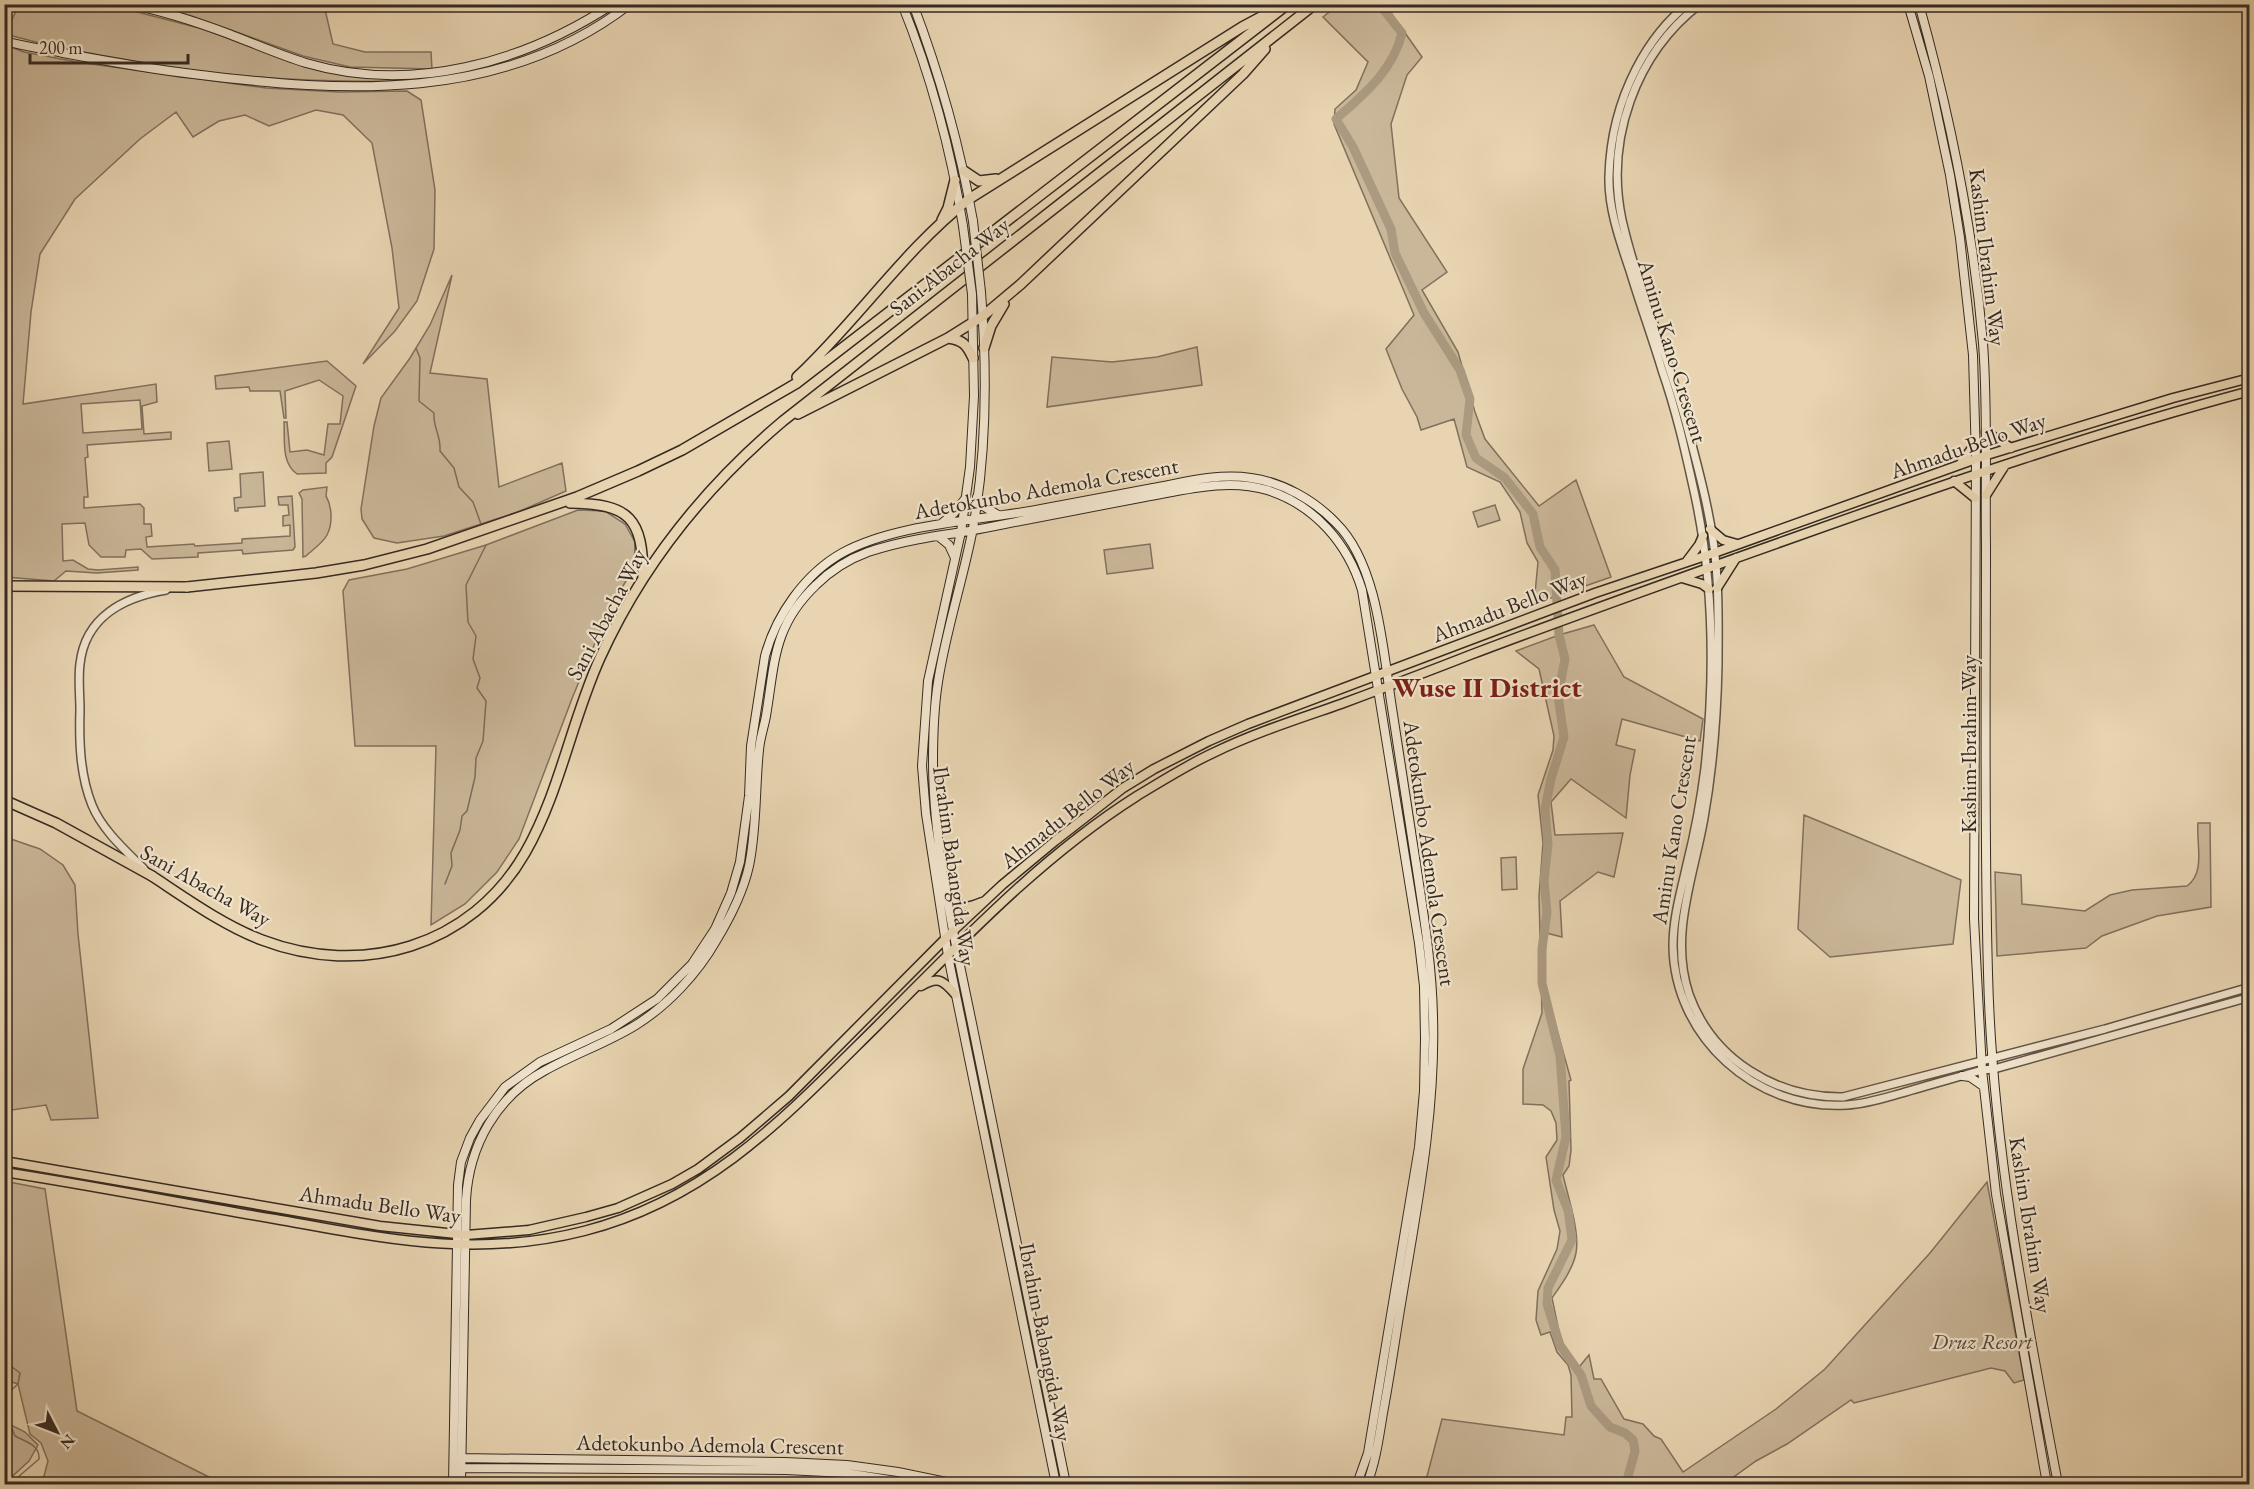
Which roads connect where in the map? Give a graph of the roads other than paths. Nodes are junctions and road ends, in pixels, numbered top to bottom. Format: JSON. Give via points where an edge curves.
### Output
{"nodes":[{"id":1,"x":129,"y":4,"type":"edge"},
{"id":2,"x":613,"y":4,"type":"edge"},
{"id":3,"x":630,"y":4,"type":"edge"},
{"id":4,"x":902,"y":4,"type":"edge"},
{"id":5,"x":913,"y":4,"type":"edge"},
{"id":6,"x":1286,"y":4,"type":"edge"},
{"id":7,"x":1315,"y":4,"type":"edge"},
{"id":8,"x":1688,"y":4,"type":"edge"},
{"id":9,"x":1700,"y":4,"type":"edge"},
{"id":10,"x":1908,"y":4,"type":"edge"},
{"id":11,"x":1918,"y":4,"type":"edge"},
{"id":12,"x":1280,"y":32,"type":"junction"},
{"id":13,"x":8,"y":42,"type":"edge"},
{"id":14,"x":964,"y":171,"type":"junction"},
{"id":15,"x":1001,"y":178,"type":"junction"},
{"id":16,"x":955,"y":180,"type":"junction"},
{"id":17,"x":969,"y":199,"type":"junction"},
{"id":18,"x":960,"y":206,"type":"junction"},
{"id":19,"x":940,"y":223,"type":"junction"},
{"id":20,"x":1012,"y":292,"type":"junction"},
{"id":21,"x":983,"y":316,"type":"junction"},
{"id":22,"x":973,"y":323,"type":"junction"},
{"id":23,"x":948,"y":338,"type":"junction"},
{"id":24,"x":984,"y":348,"type":"junction"},
{"id":25,"x":973,"y":358,"type":"junction"},
{"id":26,"x":2250,"y":378,"type":"edge"},
{"id":27,"x":2250,"y":391,"type":"edge"},
{"id":28,"x":777,"y":396,"type":"junction"},
{"id":29,"x":783,"y":421,"type":"junction"},
{"id":30,"x":1986,"y":432,"type":"junction"},
{"id":31,"x":1975,"y":444,"type":"junction"},
{"id":32,"x":2011,"y":448,"type":"junction"},
{"id":33,"x":1987,"y":455,"type":"junction"},
{"id":34,"x":1976,"y":459,"type":"junction"},
{"id":35,"x":2005,"y":464,"type":"junction"},
{"id":36,"x":1959,"y":465,"type":"junction"},
{"id":37,"x":1986,"y":470,"type":"junction"},
{"id":38,"x":1975,"y":473,"type":"junction"},
{"id":39,"x":1954,"y":481,"type":"junction"},
{"id":40,"x":1986,"y":495,"type":"junction"},
{"id":41,"x":966,"y":497,"type":"junction"},
{"id":42,"x":977,"y":497,"type":"junction"},
{"id":43,"x":1975,"y":498,"type":"junction"},
{"id":44,"x":563,"y":503,"type":"junction"},
{"id":45,"x":999,"y":516,"type":"junction"},
{"id":46,"x":974,"y":520,"type":"junction"},
{"id":47,"x":963,"y":521,"type":"junction"},
{"id":48,"x":939,"y":525,"type":"junction"},
{"id":49,"x":992,"y":526,"type":"junction"},
{"id":50,"x":1710,"y":529,"type":"junction"},
{"id":51,"x":972,"y":530,"type":"junction"},
{"id":52,"x":961,"y":532,"type":"junction"},
{"id":53,"x":938,"y":536,"type":"junction"},
{"id":54,"x":1702,"y":536,"type":"junction"},
{"id":55,"x":1737,"y":545,"type":"junction"},
{"id":56,"x":968,"y":547,"type":"junction"},
{"id":57,"x":1710,"y":554,"type":"junction"},
{"id":58,"x":1737,"y":557,"type":"junction"},
{"id":59,"x":955,"y":558,"type":"junction"},
{"id":60,"x":1686,"y":562,"type":"junction"},
{"id":61,"x":1712,"y":567,"type":"junction"},
{"id":62,"x":643,"y":578,"type":"junction"},
{"id":63,"x":1682,"y":578,"type":"junction"},
{"id":64,"x":4,"y":586,"type":"edge"},
{"id":65,"x":187,"y":587,"type":"junction"},
{"id":66,"x":1713,"y":588,"type":"junction"},
{"id":67,"x":1386,"y":672,"type":"junction"},
{"id":68,"x":1376,"y":676,"type":"junction"},
{"id":69,"x":1388,"y":687,"type":"junction"},
{"id":70,"x":1378,"y":690,"type":"junction"},
{"id":71,"x":4,"y":800,"type":"edge"},
{"id":72,"x":152,"y":876,"type":"junction"},
{"id":73,"x":948,"y":896,"type":"junction"},
{"id":74,"x":988,"y":900,"type":"junction"},
{"id":75,"x":954,"y":930,"type":"junction"},
{"id":76,"x":946,"y":939,"type":"junction"},
{"id":77,"x":957,"y":947,"type":"junction"},
{"id":78,"x":948,"y":956,"type":"junction"},
{"id":79,"x":2250,"y":987,"type":"edge"},
{"id":80,"x":910,"y":992,"type":"junction"},
{"id":81,"x":955,"y":994,"type":"junction"},
{"id":82,"x":2250,"y":997,"type":"edge"},
{"id":83,"x":1993,"y":1059,"type":"junction"},
{"id":84,"x":1979,"y":1065,"type":"junction"},
{"id":85,"x":1994,"y":1069,"type":"junction"},
{"id":86,"x":1962,"y":1076,"type":"junction"},
{"id":87,"x":1983,"y":1086,"type":"junction"},
{"id":88,"x":4,"y":1161,"type":"edge"},
{"id":89,"x":4,"y":1172,"type":"edge"},
{"id":90,"x":462,"y":1234,"type":"junction"},
{"id":91,"x":461,"y":1246,"type":"junction"},
{"id":92,"x":458,"y":1458,"type":"junction"},
{"id":93,"x":457,"y":1468,"type":"junction"},
{"id":94,"x":453,"y":1485,"type":"edge"},
{"id":95,"x":461,"y":1485,"type":"edge"},
{"id":96,"x":915,"y":1485,"type":"edge"},
{"id":97,"x":956,"y":1485,"type":"edge"},
{"id":98,"x":1056,"y":1485,"type":"edge"},
{"id":99,"x":1066,"y":1485,"type":"edge"},
{"id":100,"x":1357,"y":1485,"type":"edge"},
{"id":101,"x":1367,"y":1485,"type":"edge"},
{"id":102,"x":2047,"y":1485,"type":"edge"},
{"id":103,"x":2058,"y":1485,"type":"edge"}],
"edges":[{"from":1,"to":2,"type":"main road","via":[[308,64],[400,75],[462,69],[521,53],[582,24]]},
{"from":3,"to":13,"type":"main road","via":[[591,31],[523,63],[426,85],[336,87],[221,78],[146,69]]},
{"from":4,"to":16,"type":"main road","name":"Ibrahim Babangida Way","via":[[937,105]]},
{"from":5,"to":14,"type":"main road","name":"Ibrahim Babangida Way"},
{"from":6,"to":15,"type":"highway","via":[[1242,27]]},
{"from":6,"to":28,"type":"highway","name":"Sani Abacha Way","via":[[832,358]]},
{"from":7,"to":12,"type":"highway","name":"Sani Abacha Way"},
{"from":8,"to":54,"type":"street","name":"Aminu Kano Crescent","via":[[1653,40],[1630,81],[1614,129],[1609,176],[1621,245],[1680,426]]},
{"from":9,"to":50,"type":"street","name":"Aminu Kano Crescent","via":[[1659,44],[1636,85],[1621,130],[1618,188],[1631,250],[1687,424]]},
{"from":10,"to":31,"type":"main road","name":"Kashim Ibrahim Way","via":[[1929,76],[1960,238],[1973,355]]},
{"from":11,"to":30,"type":"main road","name":"Kashim Ibrahim Way","via":[[1939,75],[1966,211],[1983,347]]},
{"from":12,"to":20,"type":"highway","via":[[1243,74]]},
{"from":12,"to":29,"type":"highway","name":"Sani Abacha Way"},
{"from":14,"to":15,"type":"highway","via":[[979,181]]},
{"from":14,"to":17,"type":"main road","name":"Ibrahim Babangida Way"},
{"from":15,"to":17,"type":"highway"},
{"from":16,"to":18,"type":"main road","name":"Ibrahim Babangida Way"},
{"from":16,"to":19,"type":"highway"},
{"from":17,"to":18,"type":"highway"},
{"from":17,"to":21,"type":"main road","name":"Ibrahim Babangida Way","bridge":true},
{"from":18,"to":19,"type":"highway"},
{"from":18,"to":22,"type":"main road","name":"Ibrahim Babangida Way","bridge":true},
{"from":19,"to":28,"type":"highway","via":[[839,335]]},
{"from":20,"to":21,"type":"highway"},
{"from":20,"to":24,"type":"highway","via":[[997,313]]},
{"from":21,"to":22,"type":"highway"},
{"from":21,"to":24,"type":"main road","name":"Ibrahim Babangida Way"},
{"from":22,"to":23,"type":"highway"},
{"from":22,"to":25,"type":"main road","name":"Ibrahim Babangida Way"},
{"from":23,"to":25,"type":"highway","via":[[964,343]]},
{"from":23,"to":29,"type":"highway"},
{"from":24,"to":42,"type":"main road","name":"Ibrahim Babangida Way","via":[[984,415]]},
{"from":25,"to":41,"type":"main road","name":"Ibrahim Babangida Way","via":[[973,428]]},
{"from":26,"to":32,"type":"main road","name":"Ahmadu Bello Way"},
{"from":27,"to":35,"type":"main road","name":"Ahmadu Bello Way"},
{"from":28,"to":44,"type":"highway","name":"Sani Abacha Way","via":[[682,450]]},
{"from":29,"to":62,"type":"highway","name":"Sani Abacha Way","via":[[724,474]]},
{"from":30,"to":32,"type":"main road"},
{"from":30,"to":33,"type":"main road","name":"Kashim Ibrahim Way"},
{"from":31,"to":34,"type":"main road","name":"Kashim Ibrahim Way"},
{"from":31,"to":36,"type":"main road"},
{"from":32,"to":33,"type":"main road","name":"Ahmadu Bello Way"},
{"from":33,"to":34,"type":"main road","name":"Ahmadu Bello Way"},
{"from":33,"to":37,"type":"main road","name":"Kashim Ibrahim Way"},
{"from":34,"to":36,"type":"main road","name":"Ahmadu Bello Way"},
{"from":34,"to":38,"type":"main road","name":"Kashim Ibrahim Way"},
{"from":35,"to":37,"type":"main road","name":"Ahmadu Bello Way"},
{"from":35,"to":40,"type":"main road"},
{"from":36,"to":55,"type":"main road","name":"Ahmadu Bello Way"},
{"from":37,"to":38,"type":"main road","name":"Ahmadu Bello Way"},
{"from":37,"to":40,"type":"main road","name":"Kashim Ibrahim Way"},
{"from":38,"to":39,"type":"main road","name":"Ahmadu Bello Way"},
{"from":38,"to":43,"type":"main road","name":"Kashim Ibrahim Way"},
{"from":39,"to":43,"type":"main road"},
{"from":39,"to":58,"type":"main road","name":"Ahmadu Bello Way"},
{"from":40,"to":83,"type":"main road","name":"Kashim Ibrahim Way","via":[[1984,789]]},
{"from":41,"to":47,"type":"main road","name":"Ibrahim Babangida Way"},
{"from":41,"to":48,"type":"main road"},
{"from":42,"to":45,"type":"main road"},
{"from":42,"to":46,"type":"main road","name":"Ibrahim Babangida Way"},
{"from":43,"to":84,"type":"main road","name":"Kashim Ibrahim Way","via":[[1974,919]]},
{"from":44,"to":62,"type":"highway","via":[[601,504],[628,517],[642,543]]},
{"from":44,"to":65,"type":"highway","name":"Sani Abacha Way","via":[[427,549],[364,565]]},
{"from":45,"to":46,"type":"main road","name":"Adetokunbo Ademola Crescent"},
{"from":45,"to":67,"type":"main road","name":"Adetokunbo Ademola Crescent","via":[[1214,477],[1253,478],[1289,490],[1329,516],[1358,552],[1371,587]]},
{"from":46,"to":47,"type":"main road","name":"Adetokunbo Ademola Crescent"},
{"from":46,"to":51,"type":"main road","name":"Ibrahim Babangida Way"},
{"from":47,"to":48,"type":"main road","name":"Adetokunbo Ademola Crescent"},
{"from":47,"to":52,"type":"main road","name":"Ibrahim Babangida Way"},
{"from":48,"to":90,"type":"main road","name":"Adetokunbo Ademola Crescent","via":[[843,553],[814,574],[793,598],[778,622],[765,656],[751,746],[740,862],[715,929],[692,964],[657,999],[610,1029],[540,1062],[505,1087],[480,1120],[461,1162],[458,1185]]},
{"from":49,"to":51,"type":"main road","name":"Adetokunbo Ademola Crescent"},
{"from":49,"to":56,"type":"main road"},
{"from":49,"to":68,"type":"main road","name":"Adetokunbo Ademola Crescent","via":[[1213,486],[1241,485],[1277,494],[1323,523],[1352,561],[1362,590]]},
{"from":50,"to":55,"type":"main road"},
{"from":50,"to":57,"type":"street","name":"Aminu Kano Crescent"},
{"from":51,"to":52,"type":"main road","name":"Adetokunbo Ademola Crescent"},
{"from":51,"to":56,"type":"main road","name":"Ibrahim Babangida Way"},
{"from":52,"to":53,"type":"main road","name":"Adetokunbo Ademola Crescent"},
{"from":52,"to":59,"type":"main road","name":"Ibrahim Babangida Way"},
{"from":53,"to":59,"type":"main road","via":[[949,545]]},
{"from":53,"to":90,"type":"main road","name":"Adetokunbo Ademola Crescent","via":[[881,548],[847,562],[818,583],[795,609],[778,645],[770,676],[759,747],[753,835],[739,898],[715,943],[683,986],[663,1005],[628,1029],[545,1070],[521,1085],[502,1105],[479,1141],[472,1162]]},
{"from":54,"to":57,"type":"street","name":"Aminu Kano Crescent"},
{"from":54,"to":60,"type":"main road"},
{"from":55,"to":57,"type":"main road","name":"Ahmadu Bello Way"},
{"from":56,"to":73,"type":"main road","name":"Ibrahim Babangida Way","via":[[934,716],[936,810]]},
{"from":57,"to":60,"type":"main road","name":"Ahmadu Bello Way"},
{"from":57,"to":61,"type":"street","name":"Aminu Kano Crescent"},
{"from":58,"to":61,"type":"main road","name":"Ahmadu Bello Way"},
{"from":58,"to":66,"type":"main road"},
{"from":59,"to":76,"type":"main road","name":"Ibrahim Babangida Way","via":[[928,681],[922,766]]},
{"from":60,"to":67,"type":"main road","name":"Ahmadu Bello Way"},
{"from":61,"to":63,"type":"main road","name":"Ahmadu Bello Way"},
{"from":61,"to":66,"type":"street","name":"Aminu Kano Crescent"},
{"from":62,"to":72,"type":"highway","name":"Sani Abacha Way","via":[[600,658],[553,791],[525,852],[491,897],[441,934],[375,955],[314,955],[239,930]]},
{"from":63,"to":66,"type":"main road"},
{"from":63,"to":69,"type":"main road","name":"Ahmadu Bello Way"},
{"from":64,"to":65,"type":"highway","name":"Sani Abacha Way"},
{"from":65,"to":72,"type":"street","via":[[134,597],[110,610],[91,631],[80,663],[79,735],[93,807],[117,841]]},
{"from":66,"to":84,"type":"street","name":"Aminu Kano Crescent","via":[[1718,625],[1716,728],[1703,825],[1681,928],[1682,966],[1696,1011],[1714,1039],[1745,1069],[1780,1087],[1823,1097],[1858,1094]]},
{"from":66,"to":86,"type":"street","name":"Aminu Kano Crescent","via":[[1705,768],[1674,928],[1675,967],[1689,1015],[1708,1044],[1741,1076],[1774,1093],[1815,1104],[1849,1106],[1871,1102]]},
{"from":67,"to":68,"type":"main road","name":"Ahmadu Bello Way"},
{"from":67,"to":69,"type":"main road","name":"Adetokunbo Ademola Crescent"},
{"from":68,"to":70,"type":"main road","name":"Adetokunbo Ademola Crescent"},
{"from":68,"to":74,"type":"main road","name":"Ahmadu Bello Way","via":[[1239,728],[1154,769],[1046,848]]},
{"from":69,"to":70,"type":"main road","name":"Ahmadu Bello Way"},
{"from":69,"to":101,"type":"main road","name":"Adetokunbo Ademola Crescent","via":[[1427,941],[1433,1016],[1432,1091],[1414,1226],[1376,1454]]},
{"from":70,"to":77,"type":"main road","name":"Ahmadu Bello Way","via":[[1250,736],[1133,798],[1026,879]]},
{"from":70,"to":100,"type":"main road","name":"Adetokunbo Ademola Crescent","via":[[1419,943],[1425,1013],[1424,1091],[1415,1172],[1368,1453]]},
{"from":71,"to":72,"type":"highway","name":"Sani Abacha Way","via":[[56,823]]},
{"from":73,"to":74,"type":"main road","via":[[966,908]]},
{"from":73,"to":75,"type":"main road","name":"Ibrahim Babangida Way"},
{"from":74,"to":75,"type":"main road","name":"Ahmadu Bello Way"},
{"from":75,"to":76,"type":"main road","name":"Ahmadu Bello Way"},
{"from":75,"to":77,"type":"main road","name":"Ibrahim Babangida Way"},
{"from":76,"to":78,"type":"main road","name":"Ibrahim Babangida Way"},
{"from":76,"to":90,"type":"main road","name":"Ahmadu Bello Way","via":[[789,1096],[698,1169],[618,1208],[586,1217],[529,1230]]},
{"from":77,"to":78,"type":"main road","name":"Ahmadu Bello Way"},
{"from":77,"to":99,"type":"main road","name":"Ibrahim Babangida Way"},
{"from":78,"to":80,"type":"main road","name":"Ahmadu Bello Way"},
{"from":78,"to":81,"type":"main road","name":"Ibrahim Babangida Way"},
{"from":79,"to":83,"type":"street","name":"Aminu Kano Crescent"},
{"from":80,"to":81,"type":"main road","via":[[936,980]]},
{"from":80,"to":91,"type":"main road","name":"Ahmadu Bello Way","via":[[774,1126],[692,1187],[645,1210],[584,1231],[529,1242]]},
{"from":81,"to":98,"type":"main road","name":"Ibrahim Babangida Way"},
{"from":82,"to":85,"type":"street","name":"Aminu Kano Crescent"},
{"from":83,"to":84,"type":"street","name":"Aminu Kano Crescent"},
{"from":83,"to":85,"type":"main road","name":"Kashim Ibrahim Way"},
{"from":84,"to":85,"type":"street","name":"Aminu Kano Crescent"},
{"from":84,"to":86,"type":"street","name":"Aminu Kano Crescent"},
{"from":84,"to":87,"type":"main road","name":"Kashim Ibrahim Way"},
{"from":85,"to":103,"type":"main road","name":"Kashim Ibrahim Way","via":[[2005,1185]]},
{"from":86,"to":87,"type":"main road"},
{"from":87,"to":102,"type":"main road","name":"Kashim Ibrahim Way","via":[[1995,1194]]},
{"from":88,"to":90,"type":"main road","name":"Ahmadu Bello Way","via":[[380,1226]]},
{"from":89,"to":91,"type":"main road","name":"Ahmadu Bello Way","via":[[378,1237]]},
{"from":90,"to":91,"type":"main road","name":"Adetokunbo Ademola Crescent"},
{"from":91,"to":92,"type":"main road","name":"Adetokunbo Ademola Crescent"},
{"from":92,"to":93,"type":"main road"},
{"from":92,"to":97,"type":"main road","name":"Adetokunbo Ademola Crescent","via":[[837,1464]]},
{"from":93,"to":94,"type":"main road"},
{"from":93,"to":95,"type":"main road"},
{"from":93,"to":96,"type":"main road","name":"Adetokunbo Ademola Crescent","via":[[786,1470],[846,1473]]}]}
